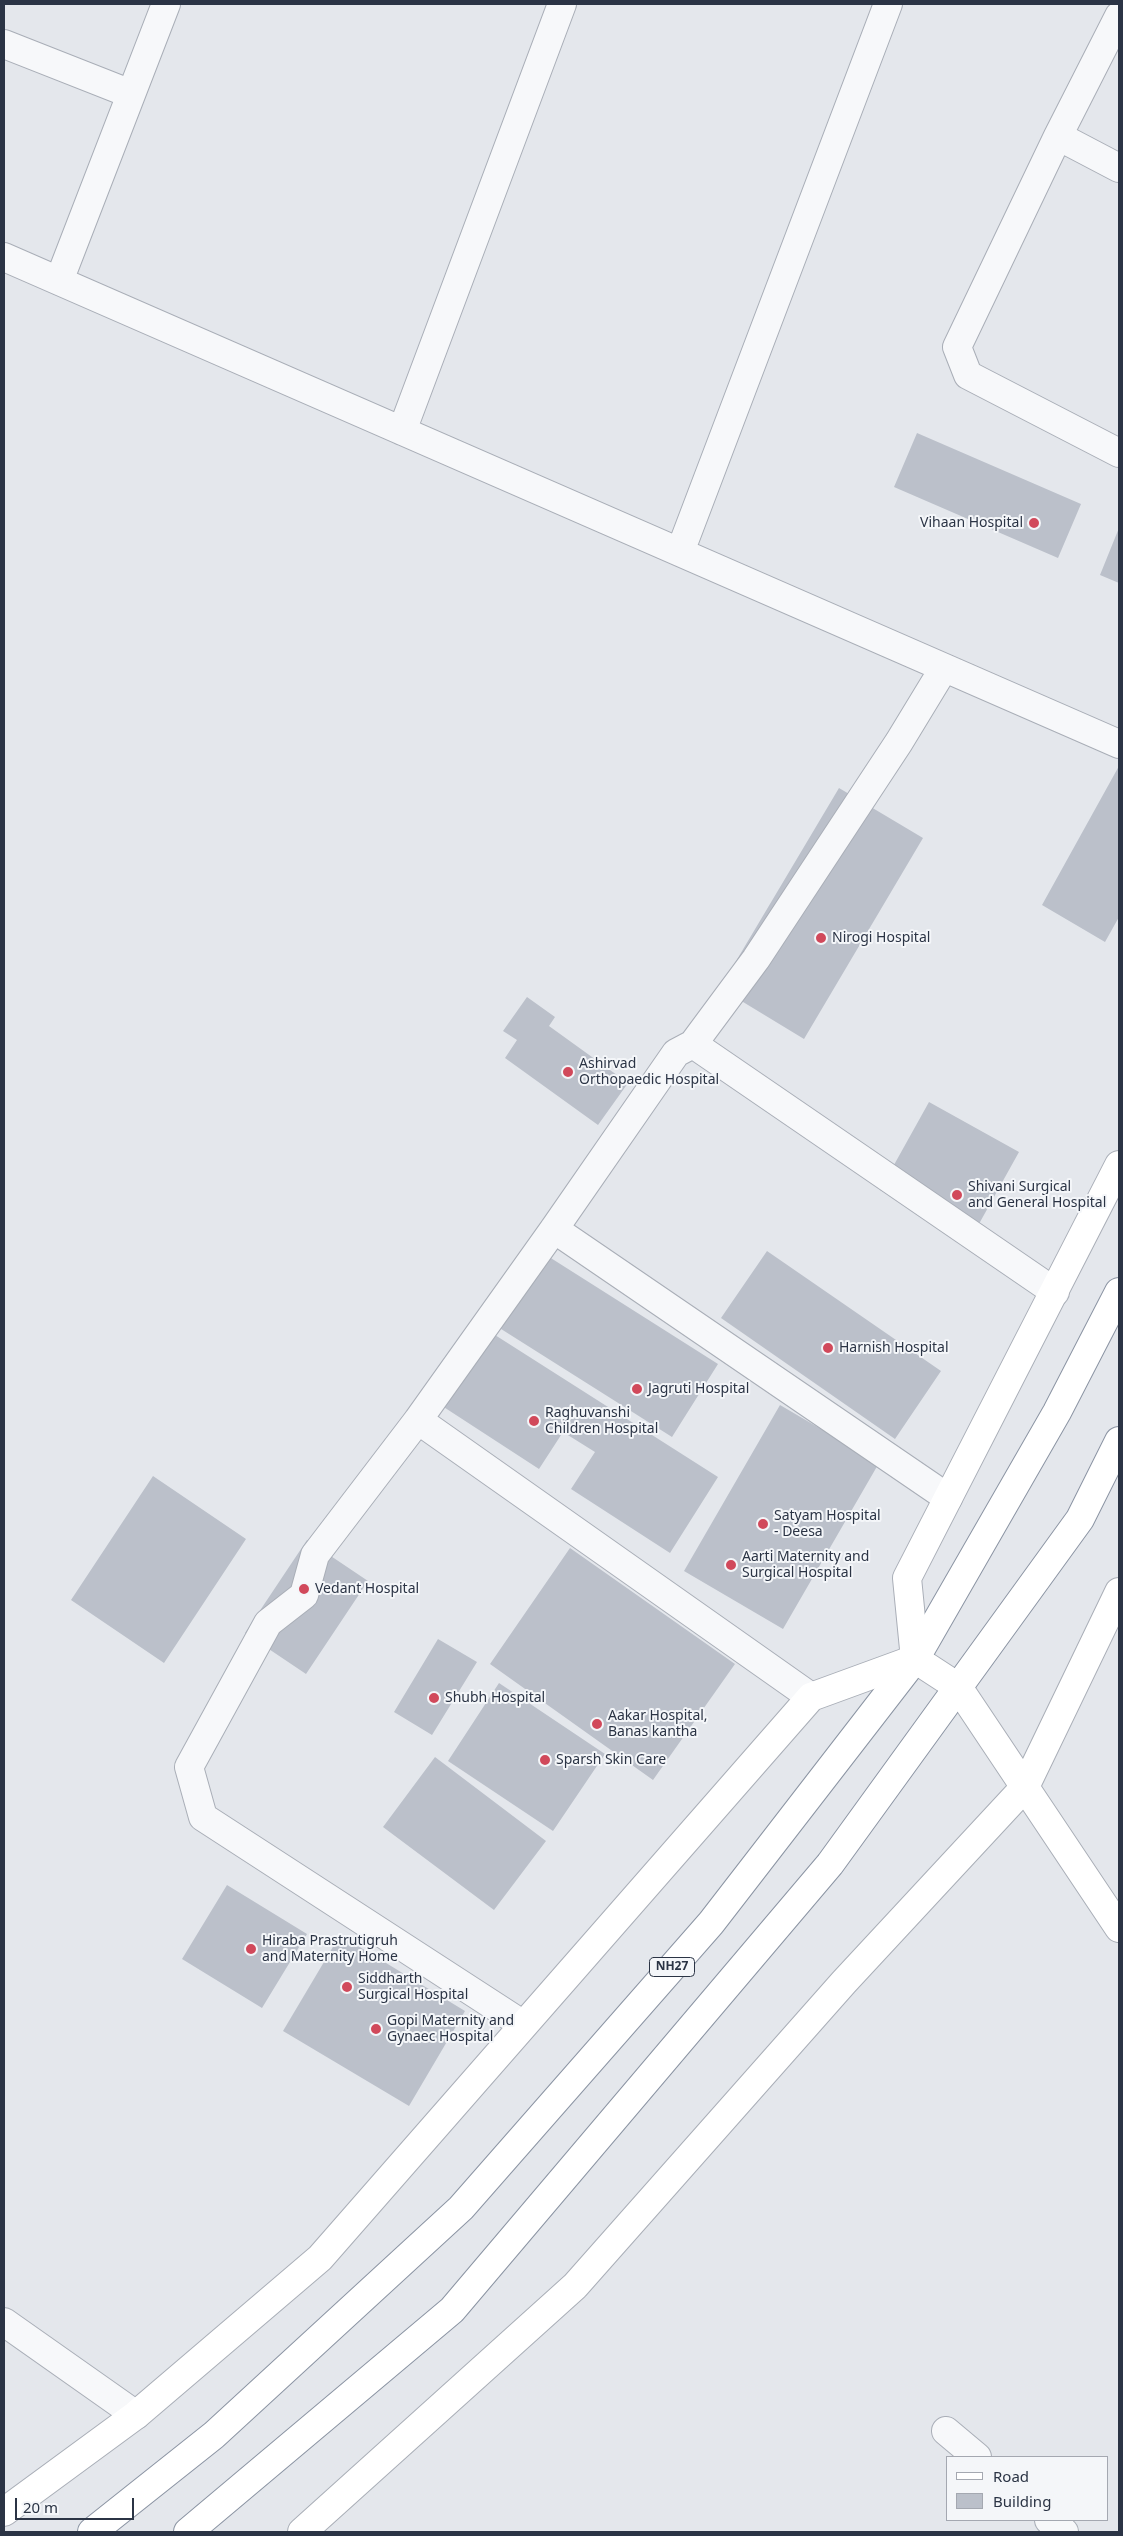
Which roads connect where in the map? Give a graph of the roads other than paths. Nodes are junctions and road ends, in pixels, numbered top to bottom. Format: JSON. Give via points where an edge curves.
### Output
{"nodes":[{"id":1,"x":166,"y":4,"type":"edge"},
{"id":2,"x":562,"y":4,"type":"edge"},
{"id":3,"x":888,"y":4,"type":"edge"},
{"id":4,"x":1119,"y":16,"type":"edge"},
{"id":5,"x":4,"y":44,"type":"edge"},
{"id":6,"x":131,"y":94,"type":"junction"},
{"id":7,"x":1058,"y":136,"type":"junction"},
{"id":8,"x":1119,"y":168,"type":"edge"},
{"id":9,"x":4,"y":257,"type":"edge"},
{"id":10,"x":59,"y":281,"type":"junction"},
{"id":11,"x":402,"y":431,"type":"junction"},
{"id":12,"x":1119,"y":453,"type":"edge"},
{"id":13,"x":680,"y":552,"type":"junction"},
{"id":14,"x":944,"y":668,"type":"junction"},
{"id":15,"x":1119,"y":744,"type":"edge"},
{"id":16,"x":693,"y":1044,"type":"junction"},
{"id":17,"x":1119,"y":1165,"type":"edge"},
{"id":18,"x":554,"y":1229,"type":"junction"},
{"id":19,"x":1055,"y":1292,"type":"junction"},
{"id":20,"x":1119,"y":1292,"type":"edge"},
{"id":21,"x":418,"y":1420,"type":"junction"},
{"id":22,"x":1119,"y":1441,"type":"edge"},
{"id":23,"x":948,"y":1498,"type":"junction"},
{"id":24,"x":1119,"y":1592,"type":"edge"},
{"id":25,"x":915,"y":1659,"type":"junction"},
{"id":26,"x":958,"y":1687,"type":"junction"},
{"id":27,"x":811,"y":1697,"type":"junction"},
{"id":28,"x":1025,"y":1787,"type":"junction"},
{"id":29,"x":1119,"y":1928,"type":"edge"},
{"id":30,"x":522,"y":2024,"type":"junction"},
{"id":31,"x":4,"y":2322,"type":"edge"},
{"id":32,"x":136,"y":2415,"type":"junction"},
{"id":33,"x":946,"y":2431,"type":"dead end"},
{"id":34,"x":976,"y":2456,"type":"edge"},
{"id":35,"x":4,"y":2512,"type":"edge"},
{"id":36,"x":1050,"y":2521,"type":"edge"},
{"id":37,"x":92,"y":2532,"type":"edge"},
{"id":38,"x":188,"y":2532,"type":"edge"},
{"id":39,"x":302,"y":2532,"type":"edge"},
{"id":40,"x":1064,"y":2532,"type":"edge"}],
"edges":[{"from":1,"to":6,"type":"street"},
{"from":2,"to":11,"type":"street"},
{"from":3,"to":13,"type":"street"},
{"from":4,"to":7,"type":"street"},
{"from":5,"to":6,"type":"street"},
{"from":6,"to":10,"type":"street"},
{"from":7,"to":8,"type":"street"},
{"from":7,"to":12,"type":"street","via":[[957,347],[968,374]]},
{"from":9,"to":10,"type":"street"},
{"from":10,"to":11,"type":"street"},
{"from":11,"to":13,"type":"street"},
{"from":13,"to":14,"type":"street"},
{"from":14,"to":15,"type":"street"},
{"from":14,"to":16,"type":"street","via":[[756,959]]},
{"from":16,"to":18,"type":"street","via":[[676,1053]]},
{"from":16,"to":19,"type":"street"},
{"from":17,"to":19,"type":"main road"},
{"from":18,"to":21,"type":"street"},
{"from":18,"to":23,"type":"street"},
{"from":19,"to":23,"type":"main road"},
{"from":20,"to":25,"type":"main road","number":"NH27","via":[[1057,1412]]},
{"from":21,"to":27,"type":"street"},
{"from":21,"to":30,"type":"street","via":[[315,1555],[304,1595],[268,1622],[189,1767],[203,1817]]},
{"from":22,"to":26,"type":"main road","via":[[1080,1519]]},
{"from":23,"to":25,"type":"main road","via":[[907,1578]]},
{"from":24,"to":28,"type":"main road"},
{"from":25,"to":26,"type":"main road"},
{"from":25,"to":27,"type":"main road"},
{"from":25,"to":37,"type":"main road","number":"NH27","via":[[711,1923],[461,2208],[214,2435]]},
{"from":26,"to":28,"type":"main road"},
{"from":26,"to":38,"type":"main road","via":[[830,1864],[452,2310]]},
{"from":27,"to":30,"type":"main road"},
{"from":28,"to":29,"type":"main road"},
{"from":28,"to":39,"type":"main road","via":[[844,1982],[575,2286]]},
{"from":30,"to":32,"type":"main road","via":[[320,2258]]},
{"from":31,"to":32,"type":"street"},
{"from":32,"to":35,"type":"main road"},
{"from":33,"to":34,"type":"street"},
{"from":36,"to":40,"type":"street"}]}
